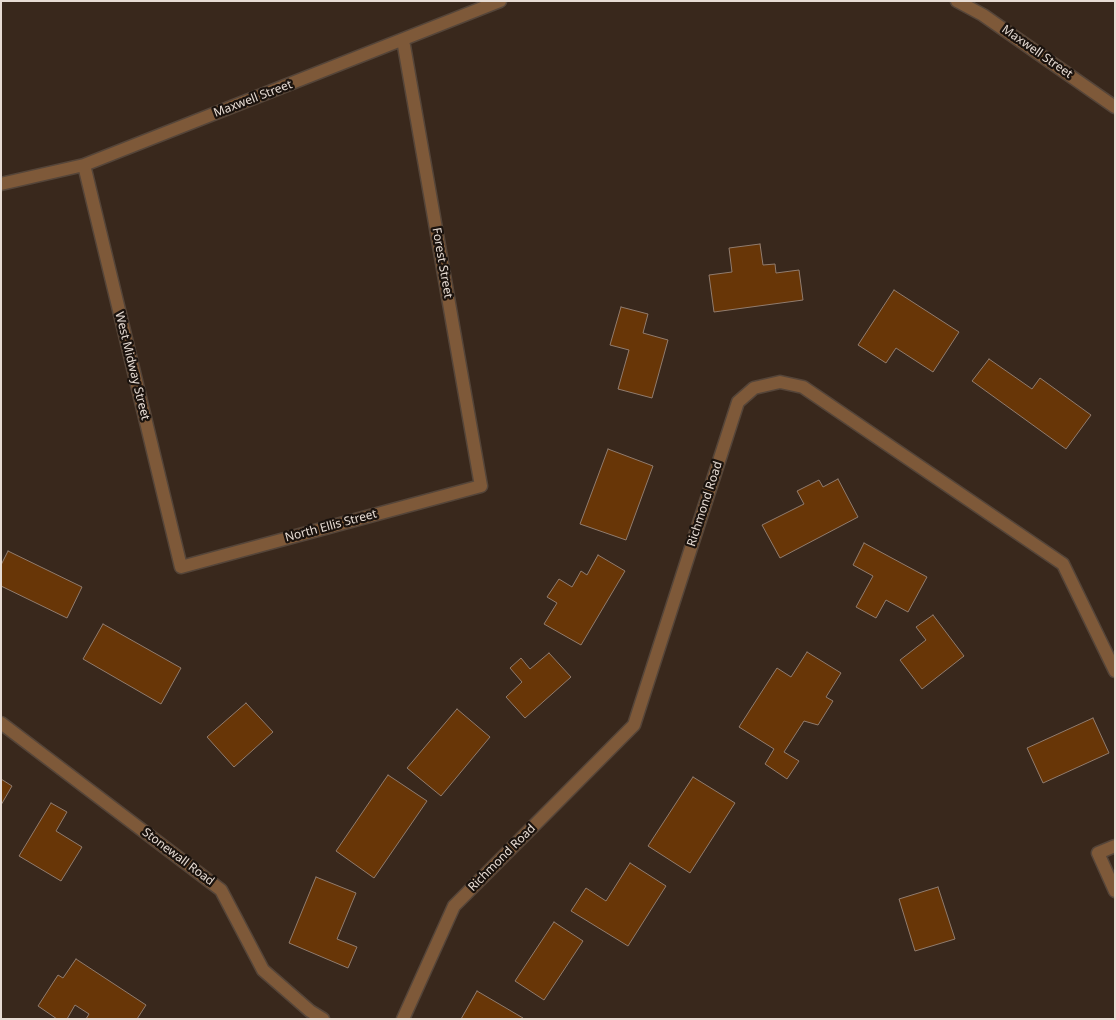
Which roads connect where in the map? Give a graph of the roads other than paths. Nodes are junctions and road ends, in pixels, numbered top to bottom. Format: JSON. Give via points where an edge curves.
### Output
{"nodes":[{"id":1,"x":500,"y":1,"type":"edge"},
{"id":2,"x":956,"y":1,"type":"edge"},
{"id":3,"x":404,"y":40,"type":"junction"},
{"id":4,"x":1115,"y":107,"type":"edge"},
{"id":5,"x":84,"y":165,"type":"junction"},
{"id":6,"x":1,"y":184,"type":"edge"},
{"id":7,"x":481,"y":486,"type":"joint"},
{"id":8,"x":181,"y":567,"type":"joint"},
{"id":9,"x":1115,"y":672,"type":"edge"},
{"id":10,"x":1,"y":723,"type":"edge"},
{"id":11,"x":1115,"y":846,"type":"edge"},
{"id":12,"x":1115,"y":891,"type":"edge"},
{"id":13,"x":323,"y":1019,"type":"edge"},
{"id":14,"x":403,"y":1019,"type":"edge"}],
"edges":[{"from":1,"to":3,"type":"street","name":"Maxwell Street"},
{"from":2,"to":4,"type":"street","name":"Maxwell Street","via":[[983,15]]},
{"from":3,"to":5,"type":"street","name":"Maxwell Street"},
{"from":3,"to":7,"type":"street","name":"Forest Street"},
{"from":5,"to":6,"type":"street","name":"Maxwell Street"},
{"from":5,"to":8,"type":"street","name":"West Midway Street"},
{"from":7,"to":8,"type":"street","name":"North Ellis Street"},
{"from":9,"to":14,"type":"street","name":"Richmond Road","via":[[1063,564],[802,388],[780,382],[754,388],[738,402],[634,725],[454,906]]},
{"from":10,"to":13,"type":"street","name":"Stonewall Road","via":[[221,890],[263,970]]},
{"from":11,"to":12,"type":"street","via":[[1098,853]]}]}
